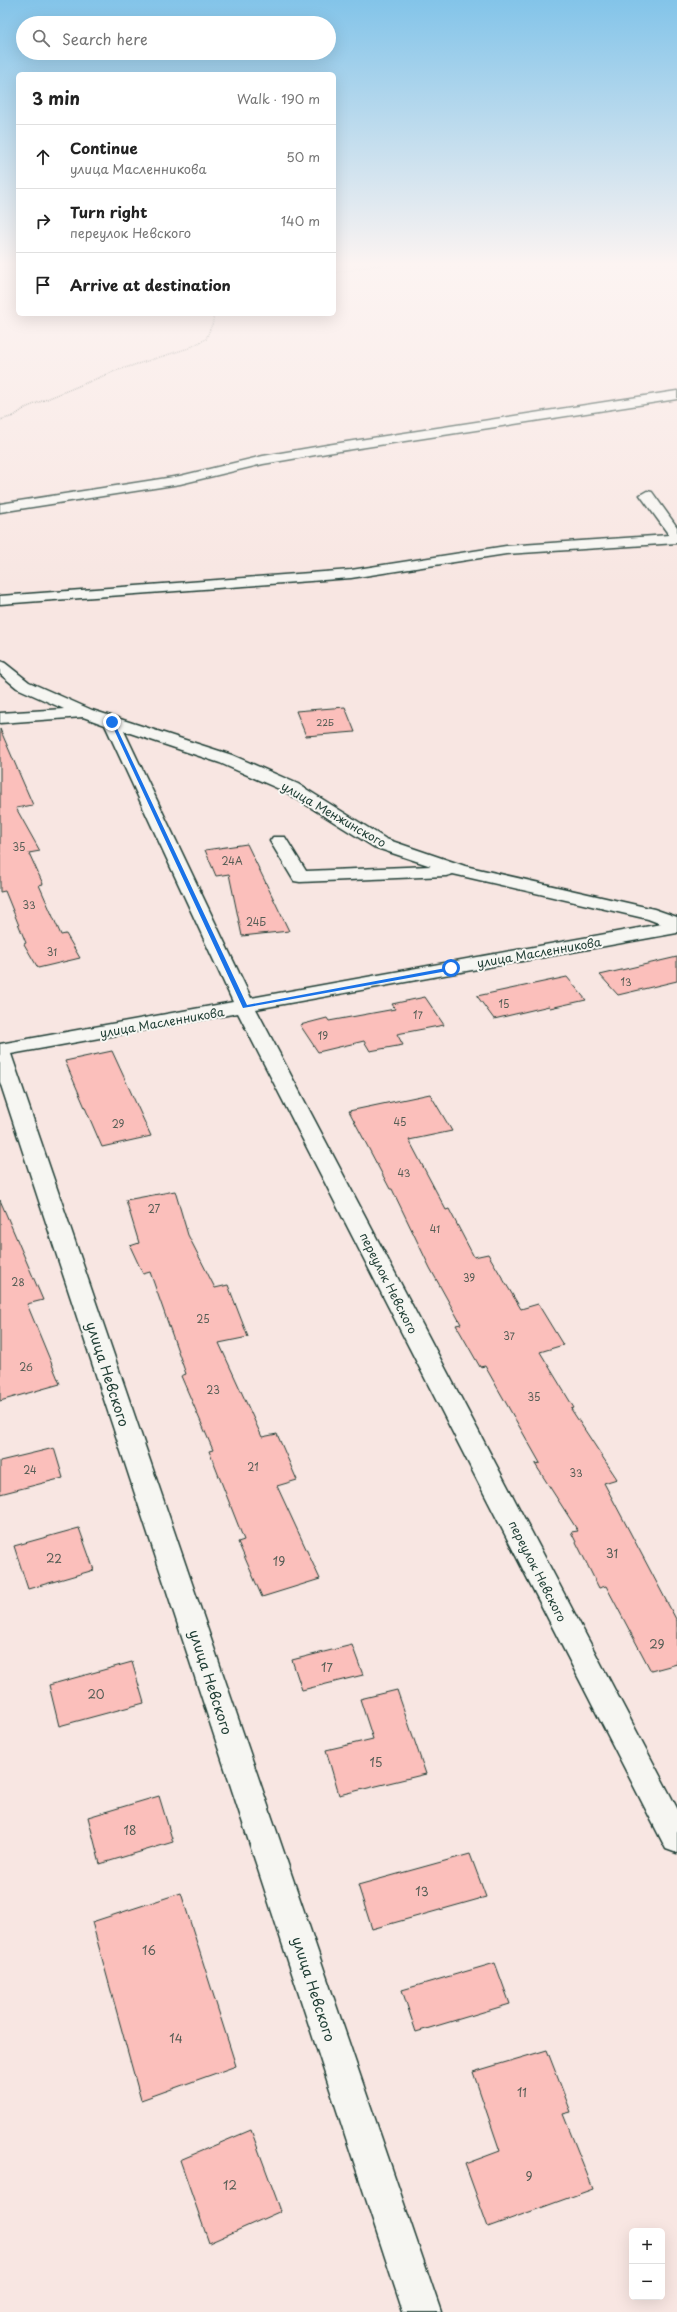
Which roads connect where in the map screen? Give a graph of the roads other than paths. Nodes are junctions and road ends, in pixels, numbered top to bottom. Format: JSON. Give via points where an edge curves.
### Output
{"nodes":[{"id":1,"x":677,"y":395,"type":"edge"},
{"id":2,"x":647,"y":496,"type":"dead end"},
{"id":3,"x":0,"y":508,"type":"edge"},
{"id":4,"x":677,"y":538,"type":"edge"},
{"id":5,"x":0,"y":600,"type":"edge"},
{"id":6,"x":0,"y":666,"type":"edge"},
{"id":7,"x":86,"y":713,"type":"junction"},
{"id":8,"x":0,"y":718,"type":"edge"},
{"id":9,"x":112,"y":722,"type":"junction"},
{"id":10,"x":279,"y":841,"type":"dead end"},
{"id":11,"x":460,"y":870,"type":"junction"},
{"id":12,"x":677,"y":924,"type":"edge"},
{"id":13,"x":677,"y":927,"type":"edge"},
{"id":14,"x":245,"y":1007,"type":"junction"},
{"id":15,"x":0,"y":1051,"type":"edge"},
{"id":16,"x":677,"y":1839,"type":"edge"},
{"id":17,"x":422,"y":2312,"type":"edge"}],
"edges":[{"from":1,"to":3,"type":"street","via":[[327,449],[263,460],[180,480]]},
{"from":2,"to":4,"type":"street"},
{"from":4,"to":5,"type":"street","via":[[506,550],[351,574]]},
{"from":6,"to":7,"type":"street","name":"улица Менжинского","via":[[23,685]]},
{"from":7,"to":8,"type":"street"},
{"from":7,"to":9,"type":"street","name":"улица Менжинского"},
{"from":9,"to":11,"type":"street","name":"улица Менжинского","via":[[226,759],[292,788],[380,843]]},
{"from":9,"to":14,"type":"street","name":"переулок Невского"},
{"from":10,"to":11,"type":"street","via":[[300,877]]},
{"from":11,"to":12,"type":"street","name":"улица Менжинского","via":[[654,915]]},
{"from":13,"to":14,"type":"street","name":"улица Масленникова"},
{"from":14,"to":15,"type":"street","name":"улица Масленникова"},
{"from":14,"to":16,"type":"street","name":"переулок Невского"},
{"from":15,"to":17,"type":"street","name":"улица Невского"}]}
